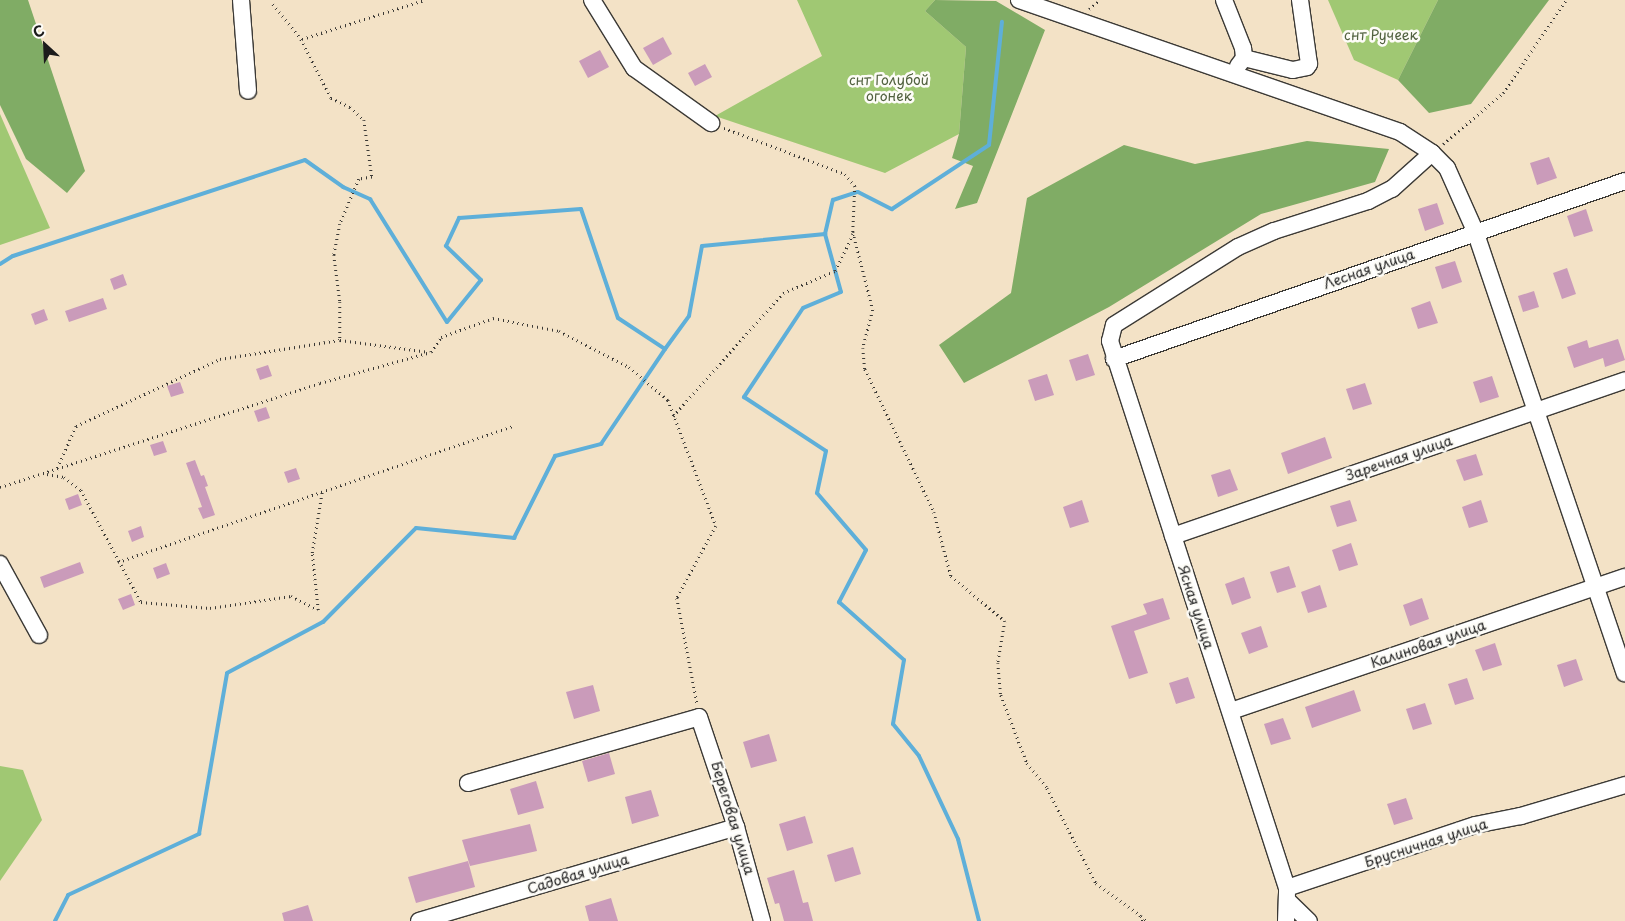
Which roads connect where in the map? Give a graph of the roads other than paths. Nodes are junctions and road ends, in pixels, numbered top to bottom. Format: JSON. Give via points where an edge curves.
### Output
{"nodes":[{"id":1,"x":240,"y":0,"type":"edge"},
{"id":2,"x":592,"y":0,"type":"edge"},
{"id":3,"x":1019,"y":0,"type":"edge"},
{"id":4,"x":1224,"y":0,"type":"edge"},
{"id":5,"x":1300,"y":0,"type":"edge"},
{"id":6,"x":1244,"y":58,"type":"junction"},
{"id":7,"x":1232,"y":74,"type":"junction"},
{"id":8,"x":248,"y":91,"type":"dead end"},
{"id":9,"x":711,"y":122,"type":"road end"},
{"id":10,"x":1432,"y":153,"type":"junction"},
{"id":11,"x":1625,"y":181,"type":"edge"},
{"id":12,"x":1475,"y":231,"type":"junction"},
{"id":13,"x":1114,"y":359,"type":"junction"},
{"id":14,"x":1625,"y":380,"type":"edge"},
{"id":15,"x":1537,"y":411,"type":"junction"},
{"id":16,"x":1173,"y":536,"type":"junction"},
{"id":17,"x":0,"y":564,"type":"edge"},
{"id":18,"x":1625,"y":577,"type":"edge"},
{"id":19,"x":1596,"y":587,"type":"junction"},
{"id":20,"x":39,"y":635,"type":"dead end"},
{"id":21,"x":1625,"y":673,"type":"edge"},
{"id":22,"x":1231,"y":711,"type":"junction"},
{"id":23,"x":468,"y":783,"type":"dead end"},
{"id":24,"x":1625,"y":785,"type":"edge"},
{"id":25,"x":736,"y":827,"type":"junction"},
{"id":26,"x":1288,"y":894,"type":"junction"},
{"id":27,"x":419,"y":921,"type":"edge"},
{"id":28,"x":762,"y":921,"type":"edge"},
{"id":29,"x":1286,"y":921,"type":"edge"},
{"id":30,"x":1309,"y":921,"type":"edge"}],
"edges":[{"from":1,"to":8,"type":"street"},
{"from":2,"to":9,"type":"street","via":[[634,68]]},
{"from":3,"to":7,"type":"street"},
{"from":4,"to":6,"type":"street","via":[[1244,48]]},
{"from":5,"to":6,"type":"street","via":[[1309,64],[1293,70]]},
{"from":6,"to":7,"type":"street"},
{"from":7,"to":10,"type":"street","via":[[1400,132]]},
{"from":10,"to":12,"type":"street","via":[[1447,168],[1459,188]]},
{"from":10,"to":13,"type":"street","name":"Ясная улица","via":[[1392,189],[1368,201],[1274,231],[1238,247],[1114,325],[1110,341]]},
{"from":11,"to":12,"type":"street","name":"Лесная улица"},
{"from":12,"to":13,"type":"street","name":"Лесная улица"},
{"from":12,"to":15,"type":"street"},
{"from":13,"to":16,"type":"street","name":"Ясная улица"},
{"from":14,"to":15,"type":"street","name":"Заречная улица"},
{"from":15,"to":16,"type":"street","name":"Заречная улица"},
{"from":15,"to":19,"type":"street"},
{"from":16,"to":22,"type":"street","name":"Ясная улица"},
{"from":17,"to":20,"type":"street"},
{"from":18,"to":19,"type":"street","name":"Калиновая улица"},
{"from":19,"to":21,"type":"street"},
{"from":19,"to":22,"type":"street","name":"Калиновая улица"},
{"from":22,"to":26,"type":"street","name":"Ясная улица"},
{"from":23,"to":25,"type":"street","name":"Береговая улица","via":[[699,717]]},
{"from":24,"to":26,"type":"street","name":"Брусничная улица","via":[[1520,816],[1475,825]]},
{"from":25,"to":27,"type":"street","name":"Садовая улица"},
{"from":25,"to":28,"type":"street","name":"Береговая улица"},
{"from":26,"to":29,"type":"street"},
{"from":26,"to":30,"type":"street"}]}
